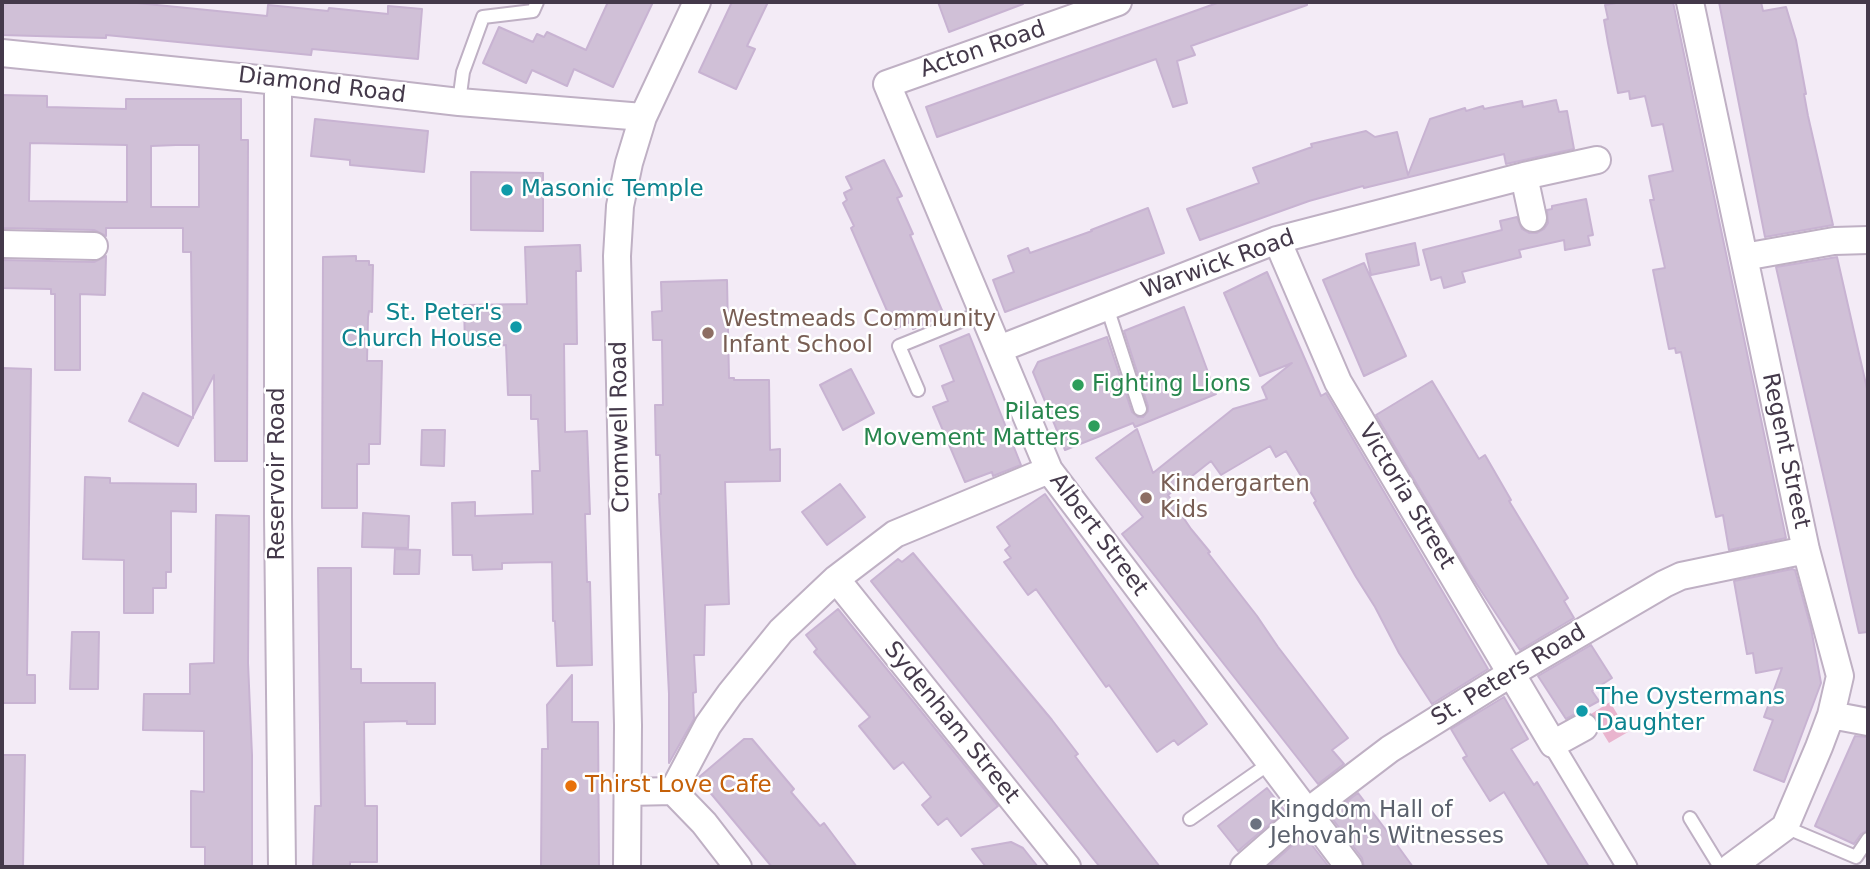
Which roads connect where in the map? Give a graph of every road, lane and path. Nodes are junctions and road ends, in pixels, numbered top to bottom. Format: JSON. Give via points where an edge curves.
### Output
{"nodes":[{"id":1,"x":537,"y":2,"type":"edge"},
{"id":2,"x":696,"y":2,"type":"edge"},
{"id":3,"x":1118,"y":2,"type":"edge"},
{"id":4,"x":1690,"y":2,"type":"edge"},
{"id":5,"x":2,"y":53,"type":"edge"},
{"id":6,"x":278,"y":80,"type":"junction"},
{"id":7,"x":887,"y":84,"type":"joint"},
{"id":8,"x":459,"y":102,"type":"junction"},
{"id":9,"x":643,"y":117,"type":"junction"},
{"id":10,"x":1597,"y":160,"type":"dead end"},
{"id":11,"x":1524,"y":176,"type":"junction"},
{"id":12,"x":1533,"y":218,"type":"dead end"},
{"id":13,"x":1277,"y":240,"type":"junction"},
{"id":14,"x":1868,"y":240,"type":"edge"},
{"id":15,"x":2,"y":244,"type":"edge"},
{"id":16,"x":94,"y":246,"type":"dead end"},
{"id":17,"x":1744,"y":257,"type":"junction"},
{"id":18,"x":1107,"y":307,"type":"junction"},
{"id":19,"x":983,"y":312,"type":"junction"},
{"id":20,"x":999,"y":349,"type":"junction"},
{"id":21,"x":918,"y":390,"type":"dead end"},
{"id":22,"x":1140,"y":409,"type":"dead end"},
{"id":23,"x":1049,"y":470,"type":"junction"},
{"id":24,"x":1806,"y":550,"type":"junction"},
{"id":25,"x":836,"y":579,"type":"junction"},
{"id":26,"x":1510,"y":674,"type":"junction"},
{"id":27,"x":1831,"y":715,"type":"junction"},
{"id":28,"x":1868,"y":722,"type":"edge"},
{"id":29,"x":1584,"y":727,"type":"dead end"},
{"id":30,"x":1553,"y":744,"type":"junction"},
{"id":31,"x":1270,"y":763,"type":"junction"},
{"id":32,"x":673,"y":791,"type":"junction"},
{"id":33,"x":627,"y":792,"type":"junction"},
{"id":34,"x":1307,"y":812,"type":"junction"},
{"id":35,"x":1690,"y":818,"type":"dead end"},
{"id":36,"x":1190,"y":819,"type":"dead end"},
{"id":37,"x":1785,"y":827,"type":"junction"},
{"id":38,"x":1868,"y":839,"type":"edge"},
{"id":39,"x":282,"y":867,"type":"edge"},
{"id":40,"x":627,"y":867,"type":"edge"},
{"id":41,"x":738,"y":867,"type":"edge"},
{"id":42,"x":1067,"y":867,"type":"edge"},
{"id":43,"x":1244,"y":867,"type":"edge"},
{"id":44,"x":1349,"y":867,"type":"edge"},
{"id":45,"x":1627,"y":867,"type":"edge"},
{"id":46,"x":1720,"y":867,"type":"edge"},
{"id":47,"x":1731,"y":867,"type":"edge"}],
"edges":[{"from":1,"to":8,"type":"lane","via":[[533,11],[483,17],[463,72]]},
{"from":2,"to":9,"type":"street","name":"Cromwell Road"},
{"from":3,"to":7,"type":"street","name":"Acton Road"},
{"from":4,"to":17,"type":"street","name":"Regent Street"},
{"from":5,"to":6,"type":"street","name":"Diamond Road"},
{"from":6,"to":8,"type":"street","name":"Diamond Road"},
{"from":6,"to":39,"type":"street","name":"Reservoir Road"},
{"from":7,"to":19,"type":"street","name":"Albert Street"},
{"from":8,"to":9,"type":"street","name":"Diamond Road"},
{"from":9,"to":33,"type":"street","name":"Cromwell Road","via":[[620,206],[617,256]]},
{"from":10,"to":11,"type":"street","name":"Warwick Road"},
{"from":11,"to":12,"type":"street"},
{"from":11,"to":13,"type":"street","name":"Warwick Road"},
{"from":13,"to":18,"type":"street","name":"Warwick Road"},
{"from":13,"to":26,"type":"street","name":"Victoria Street","via":[[1338,382]]},
{"from":14,"to":17,"type":"street","via":[[1834,241]]},
{"from":15,"to":16,"type":"street"},
{"from":17,"to":24,"type":"street","name":"Regent Street"},
{"from":18,"to":20,"type":"street","name":"Warwick Road"},
{"from":18,"to":22,"type":"lane"},
{"from":19,"to":20,"type":"street","name":"Albert Street"},
{"from":19,"to":21,"type":"lane","via":[[900,346]]},
{"from":20,"to":23,"type":"street","name":"Albert Street"},
{"from":23,"to":25,"type":"street","via":[[895,534]]},
{"from":23,"to":31,"type":"street","name":"Albert Street"},
{"from":24,"to":26,"type":"street","name":"St. Peters Road","via":[[1681,576]]},
{"from":24,"to":27,"type":"street","name":"Regent Street","via":[[1840,676]]},
{"from":25,"to":32,"type":"street","via":[[781,631],[730,694]]},
{"from":25,"to":42,"type":"street","name":"Sydenham Street"},
{"from":26,"to":30,"type":"street","name":"Victoria Street"},
{"from":26,"to":34,"type":"street","name":"St. Peters Road","via":[[1391,749]]},
{"from":27,"to":28,"type":"street"},
{"from":27,"to":37,"type":"street","name":"Regent Street"},
{"from":29,"to":30,"type":"street"},
{"from":30,"to":45,"type":"street","name":"Victoria Street"},
{"from":31,"to":34,"type":"street","name":"Albert Street"},
{"from":31,"to":36,"type":"lane"},
{"from":32,"to":33,"type":"street"},
{"from":32,"to":41,"type":"street"},
{"from":33,"to":40,"type":"street","name":"Cromwell Road"},
{"from":34,"to":43,"type":"street","name":"St. Peters Road"},
{"from":34,"to":44,"type":"street","name":"Albert Street"},
{"from":35,"to":46,"type":"lane"},
{"from":37,"to":38,"type":"lane","via":[[1856,857]]},
{"from":37,"to":47,"type":"street"}]}
